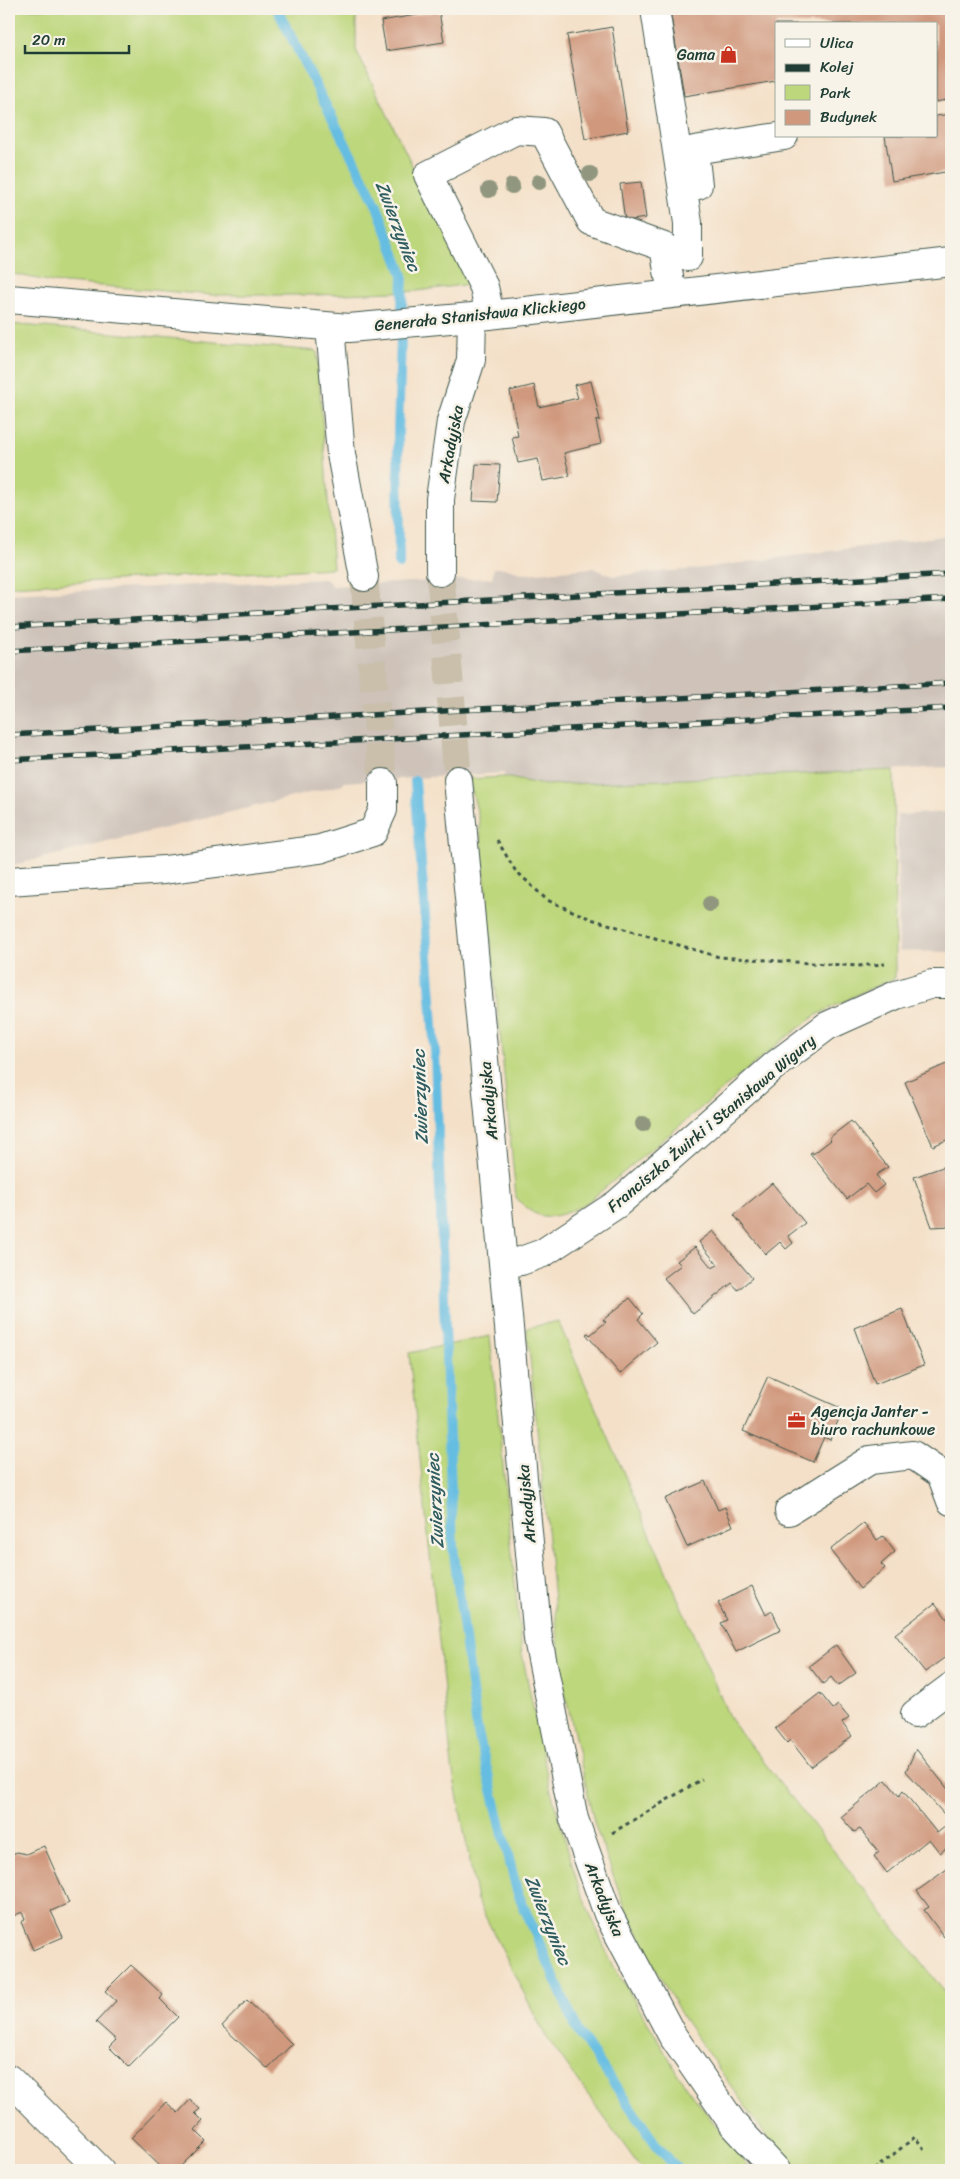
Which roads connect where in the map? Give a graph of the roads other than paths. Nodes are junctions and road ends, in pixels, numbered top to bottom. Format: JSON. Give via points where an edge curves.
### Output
{"nodes":[{"id":1,"x":655,"y":9,"type":"edge"},
{"id":2,"x":775,"y":137,"type":"edge"},
{"id":3,"x":688,"y":256,"type":"junction"},
{"id":4,"x":951,"y":262,"type":"edge"},
{"id":5,"x":683,"y":293,"type":"junction"},
{"id":6,"x":9,"y":299,"type":"edge"},
{"id":7,"x":481,"y":316,"type":"junction"},
{"id":8,"x":340,"y":328,"type":"junction"},
{"id":9,"x":440,"y":572,"type":"tunnel mouth"},
{"id":10,"x":364,"y":577,"type":"tunnel mouth"},
{"id":11,"x":458,"y":780,"type":"tunnel mouth"},
{"id":12,"x":383,"y":784,"type":"tunnel mouth"},
{"id":13,"x":9,"y":881,"type":"edge"},
{"id":14,"x":951,"y":984,"type":"edge"},
{"id":15,"x":504,"y":1264,"type":"junction"},
{"id":16,"x":951,"y":1501,"type":"edge"},
{"id":17,"x":789,"y":1511,"type":"dead end"},
{"id":18,"x":951,"y":1687,"type":"edge"},
{"id":19,"x":915,"y":1714,"type":"dead end"},
{"id":20,"x":9,"y":2079,"type":"edge"},
{"id":21,"x":100,"y":2170,"type":"edge"},
{"id":22,"x":776,"y":2170,"type":"edge"}],
"edges":[{"from":1,"to":3,"type":"street","via":[[688,223]]},
{"from":2,"to":3,"type":"street","via":[[694,150],[704,226]]},
{"from":3,"to":5,"type":"street"},
{"from":4,"to":5,"type":"street","name":"Generała Stanisława Klickiego"},
{"from":5,"to":7,"type":"street","name":"Generała Stanisława Klickiego"},
{"from":5,"to":7,"type":"street","name":"Arkadyjska","via":[[664,247],[591,221],[544,132],[516,130],[428,175],[484,287]]},
{"from":6,"to":8,"type":"street","name":"Generała Stanisława Klickiego"},
{"from":7,"to":8,"type":"street","name":"Generała Stanisława Klickiego"},
{"from":7,"to":9,"type":"street","name":"Arkadyjska","via":[[451,421],[440,499]]},
{"from":8,"to":10,"type":"street","via":[[341,454]]},
{"from":11,"to":15,"type":"street","name":"Arkadyjska"},
{"from":12,"to":13,"type":"street","via":[[383,810],[373,832],[320,849],[164,870]]},
{"from":14,"to":15,"type":"street","name":"Franciszka Żwirki i Stanisława Wigury","via":[[932,984],[896,995],[827,1026],[774,1066],[616,1204],[543,1253]]},
{"from":15,"to":22,"type":"street","name":"Arkadyjska","via":[[538,1639],[574,1819],[608,1914],[672,2035],[734,2125]]},
{"from":16,"to":17,"type":"street","via":[[940,1474],[913,1455],[870,1460]]},
{"from":18,"to":19,"type":"street"},
{"from":20,"to":21,"type":"street"}]}
